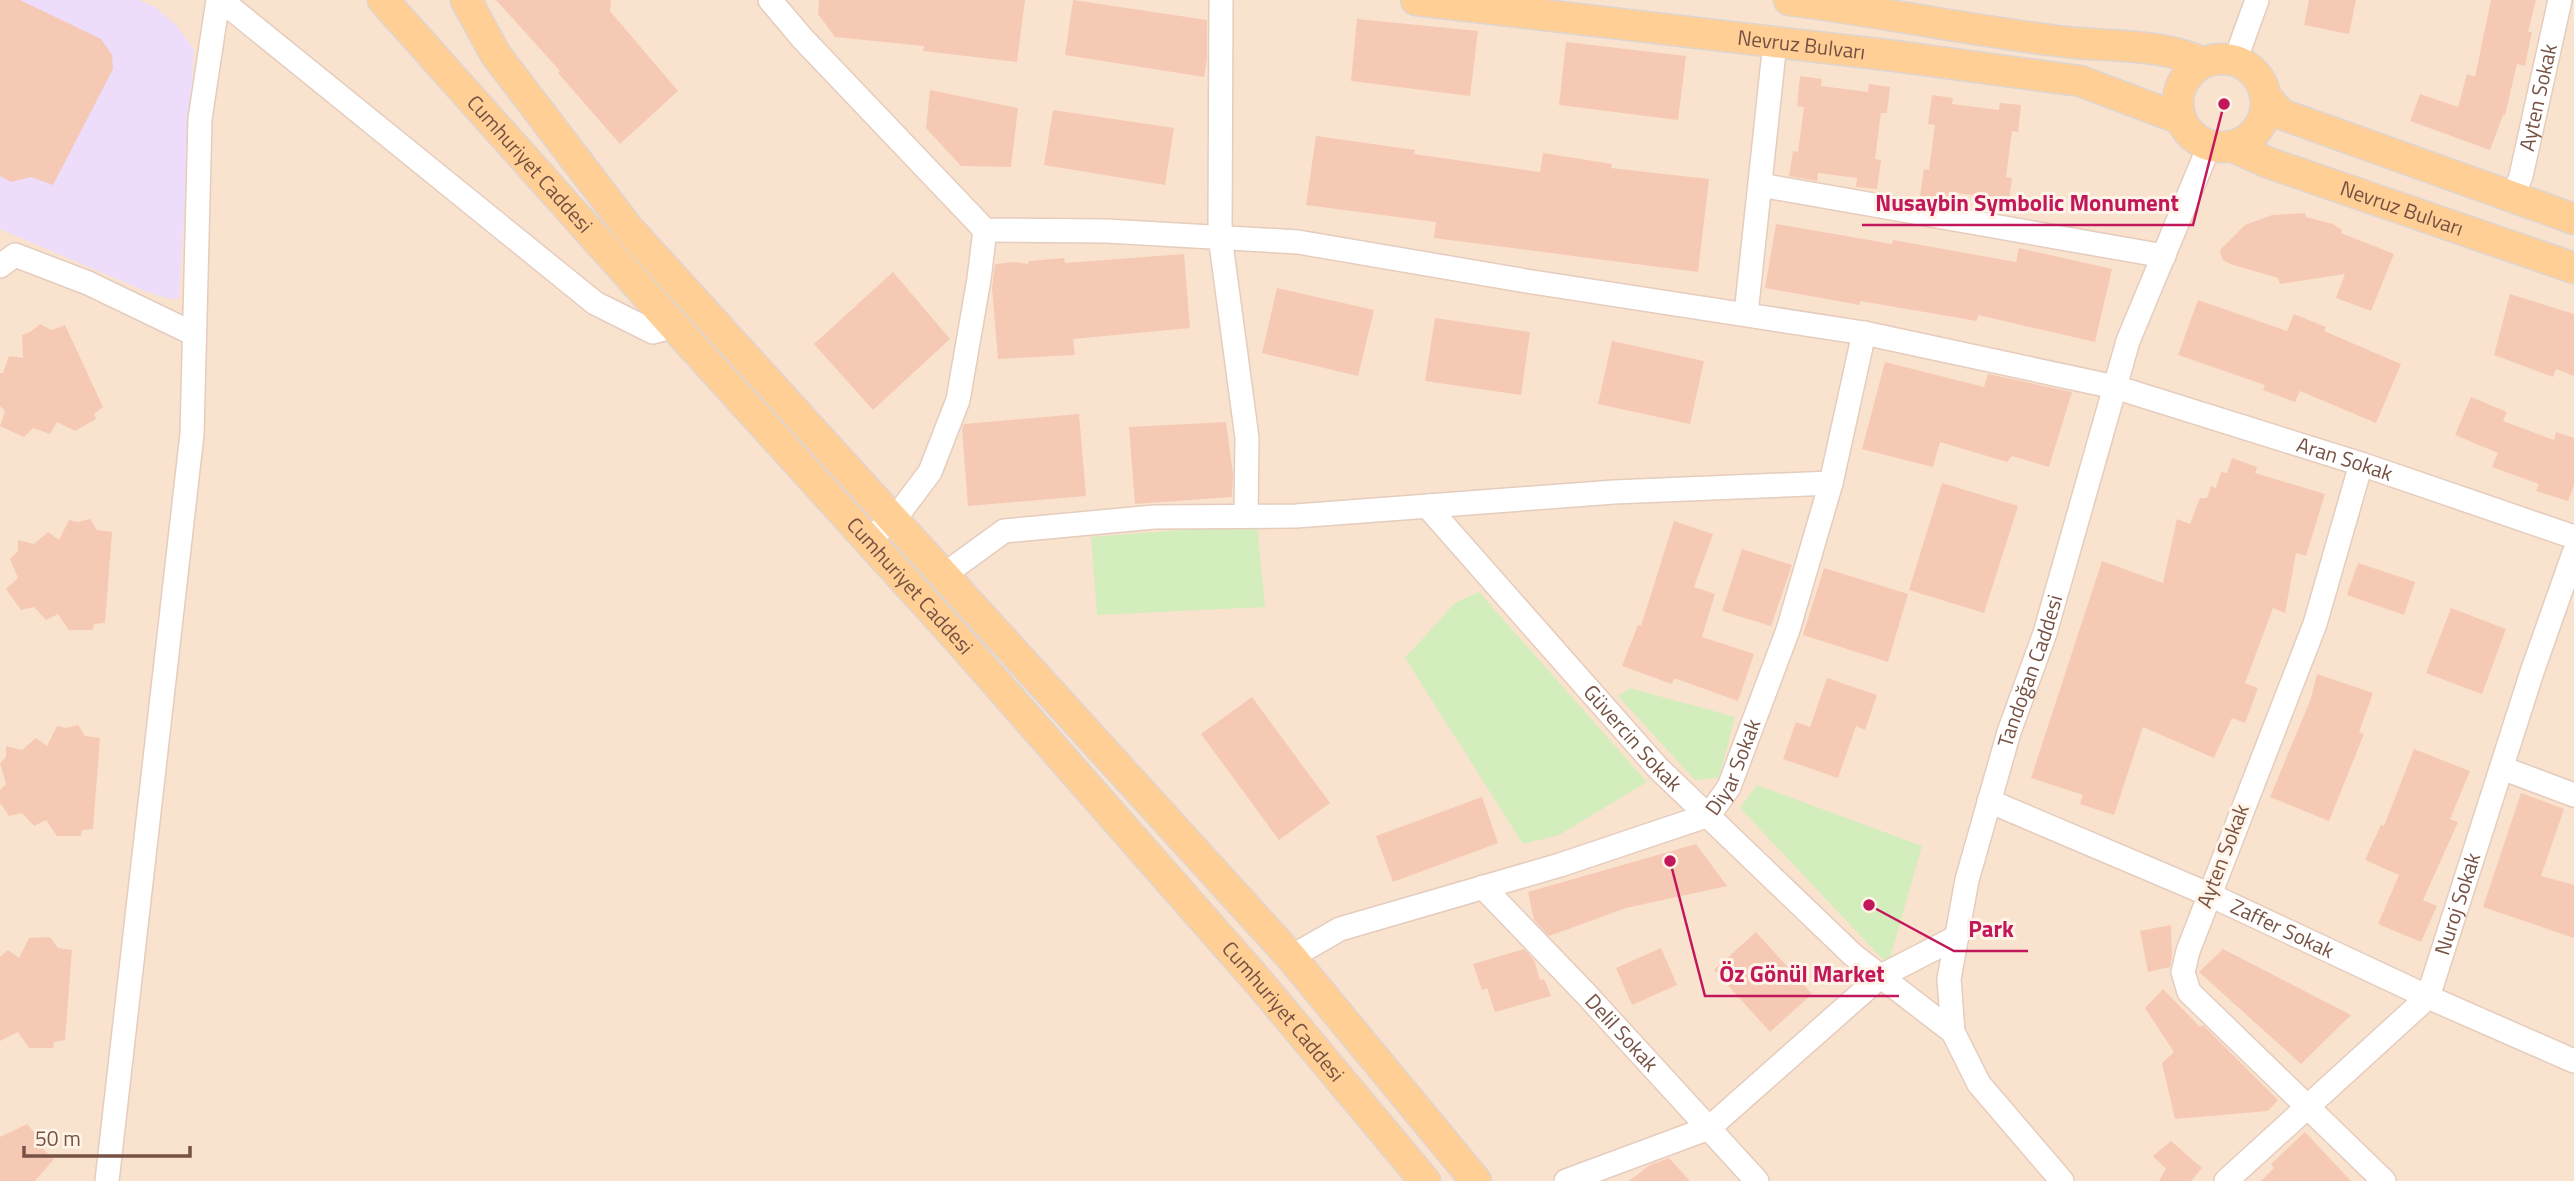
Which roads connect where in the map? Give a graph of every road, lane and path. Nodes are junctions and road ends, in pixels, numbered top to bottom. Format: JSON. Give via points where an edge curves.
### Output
{"nodes":[{"id":1,"x":220,"y":0,"type":"edge"},
{"id":2,"x":383,"y":0,"type":"edge"},
{"id":3,"x":466,"y":0,"type":"edge"},
{"id":4,"x":770,"y":0,"type":"edge"},
{"id":5,"x":1221,"y":0,"type":"edge"},
{"id":6,"x":1416,"y":0,"type":"edge"},
{"id":7,"x":1789,"y":0,"type":"edge"},
{"id":8,"x":2257,"y":0,"type":"edge"},
{"id":9,"x":2560,"y":0,"type":"edge"},
{"id":10,"x":1826,"y":2,"type":"edge"},
{"id":11,"x":1775,"y":42,"type":"junction"},
{"id":12,"x":2235,"y":61,"type":"junction"},
{"id":13,"x":2203,"y":63,"type":"junction"},
{"id":14,"x":2265,"y":96,"type":"junction"},
{"id":15,"x":2181,"y":119,"type":"junction"},
{"id":16,"x":2220,"y":145,"type":"junction"},
{"id":17,"x":1760,"y":185,"type":"junction"},
{"id":18,"x":2513,"y":196,"type":"junction"},
{"id":19,"x":2574,"y":219,"type":"edge"},
{"id":20,"x":985,"y":230,"type":"junction"},
{"id":21,"x":1220,"y":236,"type":"junction"},
{"id":22,"x":2164,"y":256,"type":"junction"},
{"id":23,"x":0,"y":266,"type":"edge"},
{"id":24,"x":2574,"y":268,"type":"edge"},
{"id":25,"x":1746,"y":314,"type":"junction"},
{"id":26,"x":674,"y":326,"type":"junction"},
{"id":27,"x":1864,"y":333,"type":"junction"},
{"id":28,"x":194,"y":334,"type":"junction"},
{"id":29,"x":2115,"y":387,"type":"junction"},
{"id":30,"x":2361,"y":464,"type":"junction"},
{"id":31,"x":1831,"y":483,"type":"junction"},
{"id":32,"x":1427,"y":506,"type":"junction"},
{"id":33,"x":1246,"y":516,"type":"junction"},
{"id":34,"x":894,"y":520,"type":"junction"},
{"id":35,"x":2574,"y":537,"type":"edge"},
{"id":36,"x":866,"y":540,"type":"junction"},
{"id":37,"x":2574,"y":553,"type":"edge"},
{"id":38,"x":945,"y":574,"type":"junction"},
{"id":39,"x":2502,"y":768,"type":"junction"},
{"id":40,"x":2574,"y":795,"type":"edge"},
{"id":41,"x":1990,"y":802,"type":"junction"},
{"id":42,"x":1709,"y":815,"type":"junction"},
{"id":43,"x":1483,"y":887,"type":"junction"},
{"id":44,"x":2208,"y":894,"type":"junction"},
{"id":45,"x":1957,"y":937,"type":"junction"},
{"id":46,"x":1292,"y":957,"type":"junction"},
{"id":47,"x":1881,"y":976,"type":"junction"},
{"id":48,"x":2428,"y":996,"type":"junction"},
{"id":49,"x":1952,"y":1032,"type":"junction"},
{"id":50,"x":2574,"y":1060,"type":"edge"},
{"id":51,"x":2306,"y":1108,"type":"junction"},
{"id":52,"x":1709,"y":1128,"type":"junction"},
{"id":53,"x":107,"y":1181,"type":"edge"},
{"id":54,"x":1425,"y":1181,"type":"edge"},
{"id":55,"x":1476,"y":1181,"type":"edge"},
{"id":56,"x":1566,"y":1181,"type":"edge"},
{"id":57,"x":1757,"y":1181,"type":"edge"},
{"id":58,"x":2062,"y":1181,"type":"edge"},
{"id":59,"x":2226,"y":1181,"type":"edge"},
{"id":60,"x":2384,"y":1181,"type":"edge"}],
"edges":[{"from":1,"to":26,"type":"street","via":[[594,303],[653,332]]},
{"from":1,"to":28,"type":"street","via":[[200,119]]},
{"from":2,"to":26,"type":"main road","name":"Cumhuriyet Caddesi"},
{"from":3,"to":34,"type":"main road","via":[[496,55],[628,228]]},
{"from":4,"to":20,"type":"street"},
{"from":5,"to":21,"type":"street"},
{"from":6,"to":11,"type":"main road","name":"Nevruz Bulvarı"},
{"from":7,"to":10,"type":"main road","name":"Nevruz Bulvarı"},
{"from":8,"to":12,"type":"street"},
{"from":9,"to":18,"type":"street","name":"Ayten Sokak"},
{"from":10,"to":13,"type":"main road","name":"Nevruz Bulvarı","via":[[2066,42],[2136,47]]},
{"from":11,"to":15,"type":"main road","name":"Nevruz Bulvarı","via":[[2080,81]]},
{"from":11,"to":17,"type":"street"},
{"from":12,"to":13,"type":"main road"},
{"from":12,"to":14,"type":"main road","via":[[2256,75]]},
{"from":13,"to":15,"type":"main road","via":[[2183,83]]},
{"from":14,"to":16,"type":"main road","via":[[2256,131],[2245,140]]},
{"from":14,"to":18,"type":"main road","via":[[2281,114]]},
{"from":15,"to":16,"type":"main road","via":[[2192,135]]},
{"from":16,"to":22,"type":"street","name":"Tandoğan Caddesi"},
{"from":16,"to":24,"type":"main road","name":"Nevruz Bulvarı"},
{"from":17,"to":22,"type":"street"},
{"from":17,"to":25,"type":"street"},
{"from":18,"to":19,"type":"main road"},
{"from":20,"to":21,"type":"street","name":"Aran Sokak"},
{"from":20,"to":34,"type":"street","via":[[958,400],[930,472]]},
{"from":21,"to":25,"type":"street","name":"Aran Sokak","via":[[1298,242]]},
{"from":21,"to":33,"type":"street","via":[[1247,438]]},
{"from":22,"to":29,"type":"street","name":"Tandoğan Caddesi","via":[[2128,341]]},
{"from":23,"to":28,"type":"street","via":[[15,255],[88,283]]},
{"from":25,"to":27,"type":"street","name":"Aran Sokak"},
{"from":26,"to":36,"type":"main road","name":"Cumhuriyet Caddesi"},
{"from":27,"to":29,"type":"street","name":"Aran Sokak"},
{"from":27,"to":31,"type":"street","name":"Diyar Sokak"},
{"from":28,"to":53,"type":"street","via":[[192,434]]},
{"from":29,"to":30,"type":"street","name":"Aran Sokak"},
{"from":29,"to":41,"type":"street","name":"Tandoğan Caddesi","via":[[2045,633]]},
{"from":30,"to":35,"type":"street","name":"Aran Sokak"},
{"from":30,"to":44,"type":"street","name":"Ayten Sokak","via":[[2315,624]]},
{"from":31,"to":32,"type":"street"},
{"from":31,"to":42,"type":"street","name":"Diyar Sokak","via":[[1788,630],[1729,787]]},
{"from":32,"to":33,"type":"street"},
{"from":32,"to":42,"type":"street","name":"Güvercin Sokak","via":[[1658,768]]},
{"from":33,"to":38,"type":"street","via":[[1154,517],[1004,531]]},
{"from":34,"to":36,"type":"street"},
{"from":34,"to":38,"type":"main road"},
{"from":36,"to":54,"type":"main road","name":"Cumhuriyet Caddesi","via":[[1257,980]]},
{"from":37,"to":39,"type":"street","name":"Nuroj Sokak"},
{"from":38,"to":46,"type":"main road"},
{"from":39,"to":40,"type":"street"},
{"from":39,"to":48,"type":"street","name":"Nuroj Sokak"},
{"from":41,"to":44,"type":"street","name":"Zaffer Sokak"},
{"from":41,"to":45,"type":"street","name":"Tandoğan Caddesi","via":[[1967,880]]},
{"from":42,"to":43,"type":"street","name":"Diyar Sokak"},
{"from":42,"to":47,"type":"street","name":"Güvercin Sokak"},
{"from":43,"to":46,"type":"street","name":"Diyar Sokak","via":[[1340,929]]},
{"from":43,"to":52,"type":"street","name":"Delil Sokak"},
{"from":44,"to":48,"type":"street","name":"Zaffer Sokak"},
{"from":44,"to":51,"type":"street","name":"Ayten Sokak","via":[[2183,972],[2189,992]]},
{"from":45,"to":47,"type":"street"},
{"from":45,"to":49,"type":"street","name":"Tandoğan Caddesi","via":[[1949,979]]},
{"from":46,"to":55,"type":"main road"},
{"from":47,"to":49,"type":"street","name":"Güvercin Sokak"},
{"from":47,"to":52,"type":"street"},
{"from":48,"to":50,"type":"street","name":"Zaffer Sokak"},
{"from":48,"to":51,"type":"street","name":"Nuroj Sokak"},
{"from":49,"to":58,"type":"street","name":"Tandoğan Caddesi","via":[[1979,1084]]},
{"from":51,"to":59,"type":"street","name":"Nuroj Sokak"},
{"from":51,"to":60,"type":"street","name":"Ayten Sokak"},
{"from":52,"to":56,"type":"street"},
{"from":52,"to":57,"type":"street","name":"Delil Sokak"}]}
